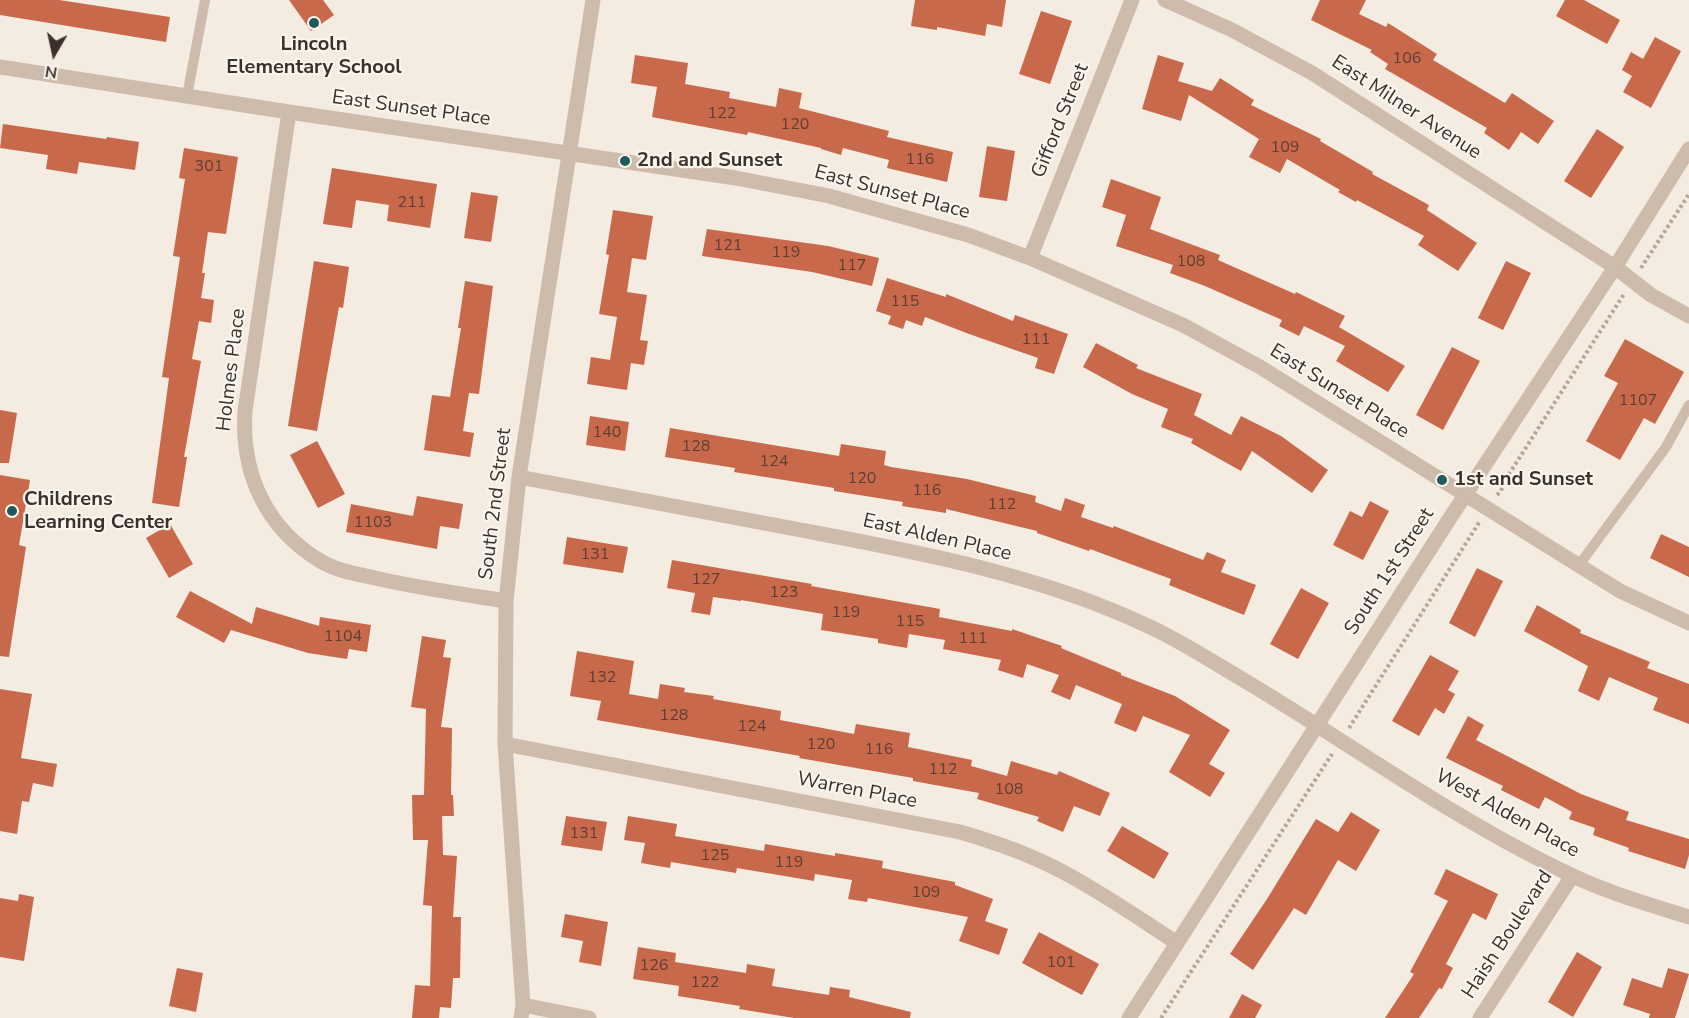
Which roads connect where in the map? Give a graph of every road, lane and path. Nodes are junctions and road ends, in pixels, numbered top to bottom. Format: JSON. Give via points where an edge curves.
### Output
{"nodes":[{"id":1,"x":206,"y":0,"type":"edge"},
{"id":2,"x":593,"y":0,"type":"edge"},
{"id":3,"x":1132,"y":0,"type":"edge"},
{"id":4,"x":1165,"y":0,"type":"edge"},
{"id":5,"x":0,"y":67,"type":"edge"},
{"id":6,"x":187,"y":96,"type":"junction"},
{"id":7,"x":289,"y":112,"type":"junction"},
{"id":8,"x":1689,"y":149,"type":"edge"},
{"id":9,"x":570,"y":153,"type":"junction"},
{"id":10,"x":1689,"y":194,"type":"edge"},
{"id":11,"x":1030,"y":258,"type":"junction"},
{"id":12,"x":1615,"y":267,"type":"junction"},
{"id":13,"x":1632,"y":281,"type":"junction"},
{"id":14,"x":1689,"y":316,"type":"edge"},
{"id":15,"x":1689,"y":405,"type":"edge"},
{"id":16,"x":519,"y":477,"type":"junction"},
{"id":17,"x":1465,"y":494,"type":"junction"},
{"id":18,"x":1487,"y":510,"type":"junction"},
{"id":19,"x":1579,"y":565,"type":"junction"},
{"id":20,"x":506,"y":601,"type":"junction"},
{"id":21,"x":1689,"y":623,"type":"edge"},
{"id":22,"x":1317,"y":724,"type":"junction"},
{"id":23,"x":1343,"y":740,"type":"junction"},
{"id":24,"x":505,"y":744,"type":"junction"},
{"id":25,"x":1572,"y":876,"type":"junction"},
{"id":26,"x":1689,"y":917,"type":"edge"},
{"id":27,"x":1178,"y":943,"type":"junction"},
{"id":28,"x":522,"y":1011,"type":"edge"},
{"id":29,"x":589,"y":1018,"type":"edge"},
{"id":30,"x":1129,"y":1018,"type":"edge"},
{"id":31,"x":1161,"y":1018,"type":"edge"},
{"id":32,"x":1480,"y":1018,"type":"edge"}],
"edges":[{"from":1,"to":6,"type":"lane"},
{"from":2,"to":9,"type":"street","name":"South 2nd Street"},
{"from":3,"to":11,"type":"street","name":"Gifford Street"},
{"from":4,"to":12,"type":"street","name":"East Milner Avenue","via":[[1312,73]]},
{"from":5,"to":6,"type":"street","name":"East Sunset Place"},
{"from":6,"to":7,"type":"street","name":"East Sunset Place"},
{"from":7,"to":9,"type":"street","name":"East Sunset Place"},
{"from":7,"to":20,"type":"street","name":"Holmes Place","via":[[245,411],[243,435],[256,489],[282,529],[323,562],[411,586]]},
{"from":8,"to":12,"type":"street","name":"South 1st Street"},
{"from":9,"to":11,"type":"street","name":"East Sunset Place","via":[[829,196],[968,235]]},
{"from":9,"to":16,"type":"street","name":"South 2nd Street"},
{"from":10,"to":13,"type":"path"},
{"from":11,"to":17,"type":"street","name":"East Sunset Place","via":[[1183,325],[1260,367]]},
{"from":12,"to":13,"type":"street","name":"East Milner Avenue"},
{"from":12,"to":17,"type":"street","name":"South 1st Street"},
{"from":13,"to":14,"type":"street","name":"East Milner Avenue"},
{"from":13,"to":18,"type":"path"},
{"from":15,"to":19,"type":"lane","via":[[1666,447]]},
{"from":16,"to":20,"type":"street","name":"South 2nd Street"},
{"from":16,"to":22,"type":"street","name":"East Alden Place","via":[[900,549],[1031,581],[1147,625]]},
{"from":17,"to":18,"type":"street","name":"East Sunset Place"},
{"from":17,"to":22,"type":"street","name":"South 1st Street"},
{"from":18,"to":19,"type":"street","name":"East Sunset Place"},
{"from":18,"to":23,"type":"path"},
{"from":19,"to":21,"type":"street","name":"East Sunset Place","via":[[1620,591]]},
{"from":20,"to":24,"type":"street","name":"South 2nd Street"},
{"from":22,"to":23,"type":"street","name":"West Alden Place"},
{"from":22,"to":27,"type":"street","name":"South 1st Street"},
{"from":23,"to":25,"type":"street","name":"West Alden Place","via":[[1458,814]]},
{"from":23,"to":31,"type":"path"},
{"from":24,"to":27,"type":"street","name":"Warren Place","via":[[978,837],[1063,872]]},
{"from":24,"to":28,"type":"street","name":"South 2nd Street"},
{"from":25,"to":26,"type":"street","name":"West Alden Place"},
{"from":25,"to":32,"type":"street","name":"Haish Boulevard"},
{"from":27,"to":30,"type":"street","name":"South 1st Street"},
{"from":28,"to":29,"type":"street"}]}
